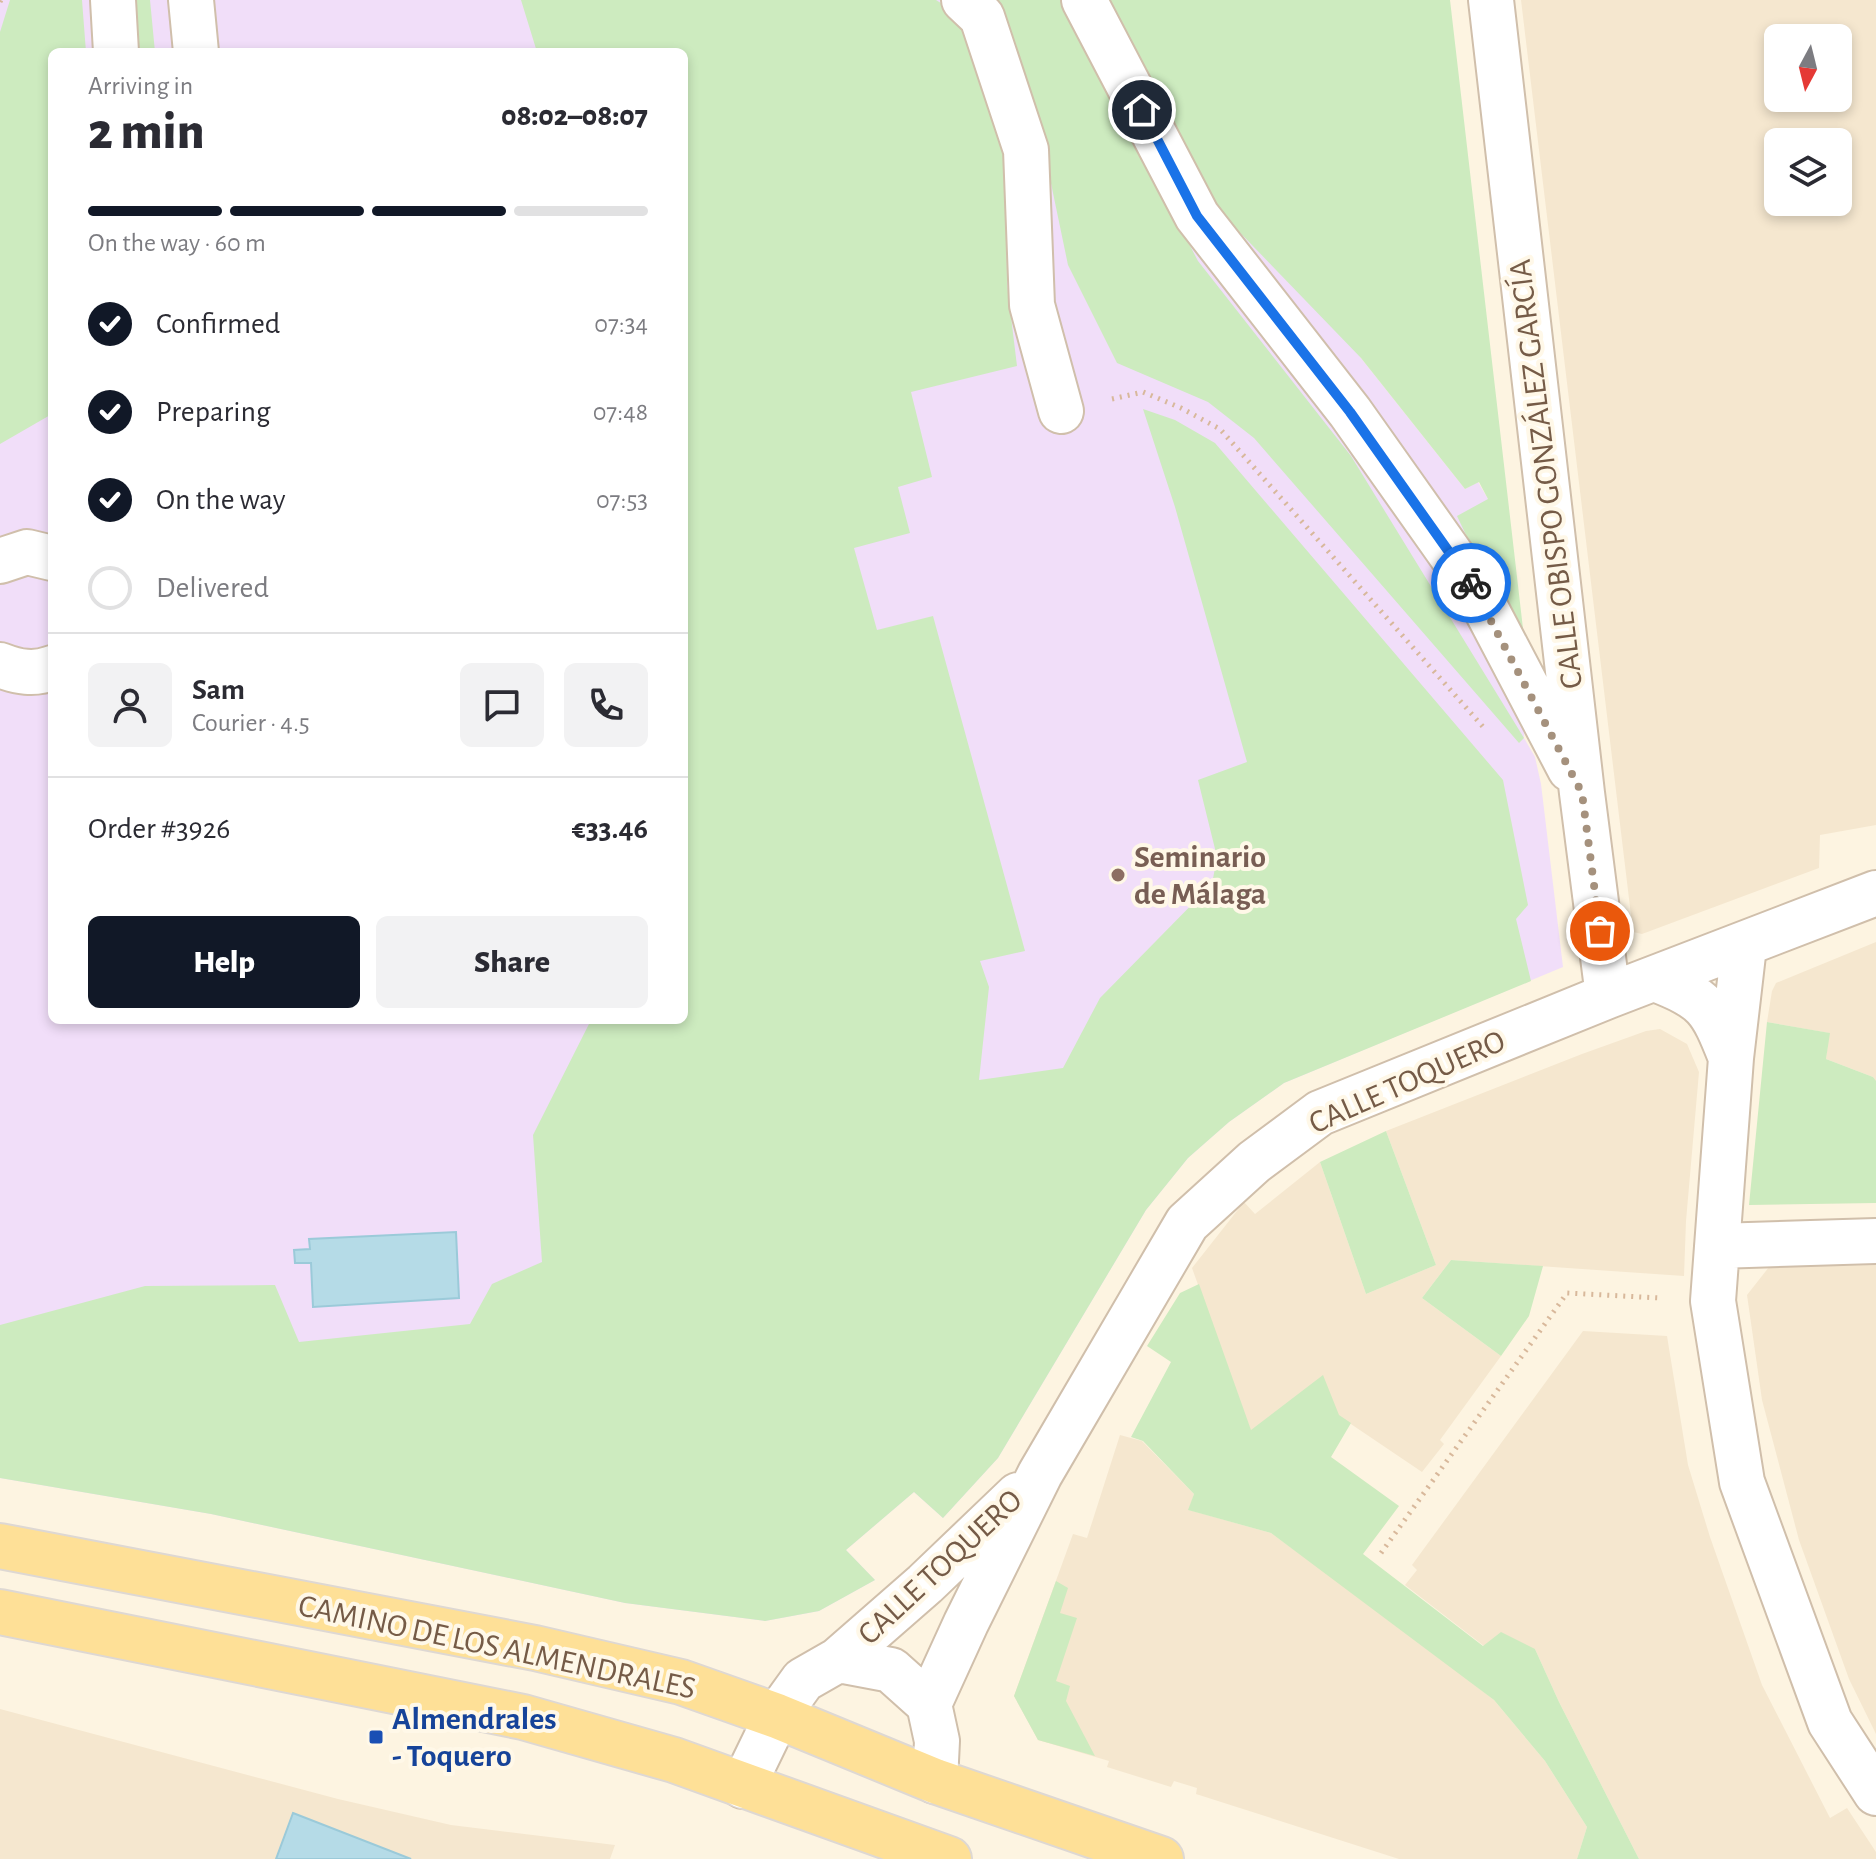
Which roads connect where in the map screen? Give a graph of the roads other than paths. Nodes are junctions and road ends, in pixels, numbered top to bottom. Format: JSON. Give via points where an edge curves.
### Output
{"nodes":[{"id":1,"x":113,"y":0,"type":"edge"},
{"id":2,"x":191,"y":0,"type":"edge"},
{"id":3,"x":964,"y":0,"type":"edge"},
{"id":4,"x":1084,"y":0,"type":"edge"},
{"id":5,"x":1491,"y":0,"type":"edge"},
{"id":6,"x":116,"y":48,"type":"edge"},
{"id":7,"x":196,"y":48,"type":"edge"},
{"id":8,"x":1061,"y":411,"type":"dead end"},
{"id":9,"x":48,"y":557,"type":"edge"},
{"id":10,"x":0,"y":561,"type":"edge"},
{"id":11,"x":0,"y":665,"type":"edge"},
{"id":12,"x":48,"y":669,"type":"edge"},
{"id":13,"x":1582,"y":793,"type":"junction"},
{"id":14,"x":1876,"y":893,"type":"edge"},
{"id":15,"x":1744,"y":946,"type":"junction"},
{"id":16,"x":1655,"y":979,"type":"junction"},
{"id":17,"x":1608,"y":996,"type":"junction"},
{"id":18,"x":1731,"y":1058,"type":"junction"},
{"id":19,"x":1876,"y":1241,"type":"edge"},
{"id":20,"x":1717,"y":1246,"type":"junction"},
{"id":21,"x":1040,"y":1474,"type":"junction"},
{"id":22,"x":0,"y":1546,"type":"edge"},
{"id":23,"x":0,"y":1612,"type":"edge"},
{"id":24,"x":838,"y":1660,"type":"junction"},
{"id":25,"x":929,"y":1704,"type":"junction"},
{"id":26,"x":777,"y":1716,"type":"junction"},
{"id":27,"x":935,"y":1781,"type":"junction"},
{"id":28,"x":743,"y":1786,"type":"junction"},
{"id":29,"x":1876,"y":1793,"type":"edge"},
{"id":30,"x":949,"y":1859,"type":"edge"},
{"id":31,"x":1161,"y":1859,"type":"edge"}],
"edges":[{"from":1,"to":6,"type":"street"},
{"from":2,"to":7,"type":"street"},
{"from":3,"to":8,"type":"street","via":[[982,17],[1026,150],[1032,305]]},
{"from":4,"to":13,"type":"street","via":[[1197,216],[1350,412],[1476,590]]},
{"from":5,"to":13,"type":"street","name":"CALLE OBISPO GONZÁLEZ GARCÍA"},
{"from":9,"to":10,"type":"street","via":[[27,552]]},
{"from":11,"to":12,"type":"street","via":[[32,673]]},
{"from":13,"to":17,"type":"street","name":"CALLE OBISPO GONZÁLEZ GARCÍA"},
{"from":14,"to":15,"type":"street","name":"CALLE TOQUERO"},
{"from":15,"to":16,"type":"street","name":"CALLE TOQUERO"},
{"from":15,"to":18,"type":"street"},
{"from":16,"to":17,"type":"street","name":"CALLE TOQUERO"},
{"from":16,"to":18,"type":"street","via":[[1690,992],[1715,1018]]},
{"from":17,"to":21,"type":"street","name":"CALLE TOQUERO","via":[[1320,1113],[1254,1162],[1187,1223]]},
{"from":18,"to":20,"type":"street"},
{"from":19,"to":20,"type":"street"},
{"from":20,"to":29,"type":"street","via":[[1713,1301],[1742,1482],[1830,1722]]},
{"from":21,"to":24,"type":"street","name":"CALLE TOQUERO"},
{"from":21,"to":25,"type":"street","name":"CALLE TOQUERO"},
{"from":22,"to":26,"type":"main road","name":"CAMINO DE LOS ALMENDRALES","via":[[535,1648],[681,1682]]},
{"from":23,"to":28,"type":"main road","name":"CAMINO DE LOS ALMENDRALES","via":[[523,1717],[674,1760]]},
{"from":24,"to":25,"type":"street","name":"CALLE TOQUERO","via":[[891,1670]]},
{"from":24,"to":26,"type":"street","name":"CALLE TOQUERO","via":[[803,1680]]},
{"from":25,"to":27,"type":"street","via":[[937,1741]]},
{"from":26,"to":27,"type":"main road","name":"CAMINO DE LOS ALMENDRALES"},
{"from":26,"to":28,"type":"street","name":"CALLE TOQUERO"},
{"from":27,"to":31,"type":"main road","name":"CAMINO DE LOS ALMENDRALES"},
{"from":28,"to":30,"type":"main road","name":"CAMINO DE LOS ALMENDRALES"}]}
